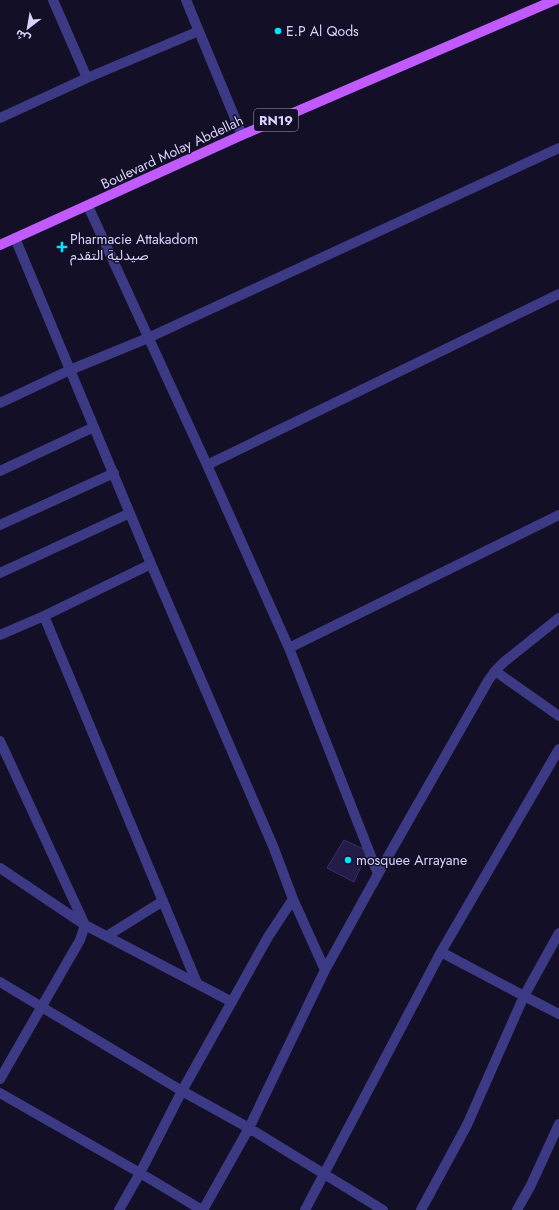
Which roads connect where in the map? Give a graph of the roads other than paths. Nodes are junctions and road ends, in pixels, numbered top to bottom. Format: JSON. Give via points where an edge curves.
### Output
{"nodes":[{"id":1,"x":53,"y":0,"type":"edge"},
{"id":2,"x":186,"y":0,"type":"edge"},
{"id":3,"x":555,"y":0,"type":"edge"},
{"id":4,"x":199,"y":31,"type":"junction"},
{"id":5,"x":87,"y":78,"type":"junction"},
{"id":6,"x":0,"y":118,"type":"edge"},
{"id":7,"x":242,"y":135,"type":"junction"},
{"id":8,"x":559,"y":148,"type":"edge"},
{"id":9,"x":88,"y":206,"type":"junction"},
{"id":10,"x":15,"y":238,"type":"junction"},
{"id":11,"x":0,"y":245,"type":"edge"},
{"id":12,"x":559,"y":294,"type":"edge"},
{"id":13,"x":148,"y":338,"type":"junction"},
{"id":14,"x":70,"y":370,"type":"junction"},
{"id":15,"x":0,"y":403,"type":"edge"},
{"id":16,"x":94,"y":427,"type":"junction"},
{"id":17,"x":207,"y":466,"type":"junction"},
{"id":18,"x":0,"y":471,"type":"edge"},
{"id":19,"x":114,"y":473,"type":"junction"},
{"id":20,"x":130,"y":513,"type":"junction"},
{"id":21,"x":559,"y":515,"type":"edge"},
{"id":22,"x":0,"y":525,"type":"edge"},
{"id":23,"x":151,"y":564,"type":"junction"},
{"id":24,"x":0,"y":573,"type":"edge"},
{"id":25,"x":44,"y":616,"type":"junction"},
{"id":26,"x":559,"y":618,"type":"edge"},
{"id":27,"x":0,"y":635,"type":"edge"},
{"id":28,"x":288,"y":648,"type":"junction"},
{"id":29,"x":495,"y":671,"type":"junction"},
{"id":30,"x":559,"y":716,"type":"edge"},
{"id":31,"x":0,"y":741,"type":"edge"},
{"id":32,"x":559,"y":749,"type":"edge"},
{"id":33,"x":0,"y":868,"type":"edge"},
{"id":34,"x":378,"y":874,"type":"junction"},
{"id":35,"x":293,"y":899,"type":"junction"},
{"id":36,"x":163,"y":901,"type":"junction"},
{"id":37,"x":85,"y":925,"type":"junction"},
{"id":38,"x":559,"y":933,"type":"edge"},
{"id":39,"x":107,"y":936,"type":"junction"},
{"id":40,"x":441,"y":952,"type":"junction"},
{"id":41,"x":325,"y":970,"type":"junction"},
{"id":42,"x":0,"y":982,"type":"edge"},
{"id":43,"x":197,"y":983,"type":"junction"},
{"id":44,"x":524,"y":996,"type":"junction"},
{"id":45,"x":232,"y":1002,"type":"junction"},
{"id":46,"x":42,"y":1007,"type":"junction"},
{"id":47,"x":559,"y":1014,"type":"edge"},
{"id":48,"x":0,"y":1079,"type":"edge"},
{"id":49,"x":182,"y":1091,"type":"junction"},
{"id":50,"x":0,"y":1093,"type":"edge"},
{"id":51,"x":559,"y":1124,"type":"edge"},
{"id":52,"x":248,"y":1128,"type":"junction"},
{"id":53,"x":140,"y":1172,"type":"junction"},
{"id":54,"x":324,"y":1175,"type":"junction"},
{"id":55,"x":119,"y":1210,"type":"edge"},
{"id":56,"x":202,"y":1210,"type":"edge"},
{"id":57,"x":305,"y":1210,"type":"edge"},
{"id":58,"x":383,"y":1210,"type":"edge"},
{"id":59,"x":421,"y":1210,"type":"edge"},
{"id":60,"x":518,"y":1210,"type":"edge"}],
"edges":[{"from":1,"to":5,"type":"street"},
{"from":2,"to":4,"type":"street"},
{"from":3,"to":7,"type":"main road","name":"Boulevard Molay Abdellah","number":"RN19"},
{"from":4,"to":5,"type":"street"},
{"from":4,"to":7,"type":"street"},
{"from":5,"to":6,"type":"street"},
{"from":7,"to":9,"type":"main road","name":"Boulevard Molay Abdellah","number":"RN19"},
{"from":8,"to":13,"type":"street"},
{"from":9,"to":10,"type":"main road","name":"Boulevard Molay Abdellah","number":"RN19"},
{"from":9,"to":13,"type":"street"},
{"from":10,"to":11,"type":"main road","name":"Boulevard Molay Abdellah","number":"RN19"},
{"from":10,"to":14,"type":"street"},
{"from":12,"to":17,"type":"street"},
{"from":13,"to":14,"type":"street"},
{"from":13,"to":17,"type":"street"},
{"from":14,"to":15,"type":"street"},
{"from":14,"to":16,"type":"street"},
{"from":16,"to":18,"type":"street"},
{"from":16,"to":19,"type":"street"},
{"from":17,"to":28,"type":"street"},
{"from":19,"to":20,"type":"street"},
{"from":19,"to":22,"type":"street"},
{"from":20,"to":23,"type":"street"},
{"from":20,"to":24,"type":"street"},
{"from":21,"to":28,"type":"street"},
{"from":23,"to":25,"type":"street"},
{"from":23,"to":35,"type":"street","via":[[273,846]]},
{"from":25,"to":27,"type":"street"},
{"from":25,"to":36,"type":"street"},
{"from":26,"to":29,"type":"street"},
{"from":28,"to":34,"type":"street"},
{"from":29,"to":30,"type":"street"},
{"from":29,"to":34,"type":"street"},
{"from":31,"to":37,"type":"street"},
{"from":32,"to":40,"type":"street"},
{"from":33,"to":37,"type":"street"},
{"from":34,"to":41,"type":"street"},
{"from":35,"to":41,"type":"street"},
{"from":35,"to":45,"type":"street","via":[[268,937]]},
{"from":36,"to":39,"type":"street"},
{"from":36,"to":43,"type":"street"},
{"from":37,"to":39,"type":"street"},
{"from":37,"to":46,"type":"street","via":[[80,940]]},
{"from":38,"to":44,"type":"street"},
{"from":39,"to":43,"type":"street"},
{"from":40,"to":44,"type":"street"},
{"from":40,"to":54,"type":"street"},
{"from":41,"to":52,"type":"street"},
{"from":42,"to":46,"type":"street"},
{"from":43,"to":45,"type":"street"},
{"from":44,"to":47,"type":"street"},
{"from":44,"to":59,"type":"street","via":[[467,1125]]},
{"from":45,"to":49,"type":"street"},
{"from":46,"to":48,"type":"street"},
{"from":46,"to":49,"type":"street"},
{"from":49,"to":52,"type":"street"},
{"from":49,"to":53,"type":"street"},
{"from":50,"to":53,"type":"street"},
{"from":51,"to":60,"type":"street"},
{"from":52,"to":54,"type":"street"},
{"from":52,"to":56,"type":"street"},
{"from":53,"to":55,"type":"street"},
{"from":53,"to":56,"type":"street"},
{"from":54,"to":57,"type":"street"},
{"from":54,"to":58,"type":"street"}]}
